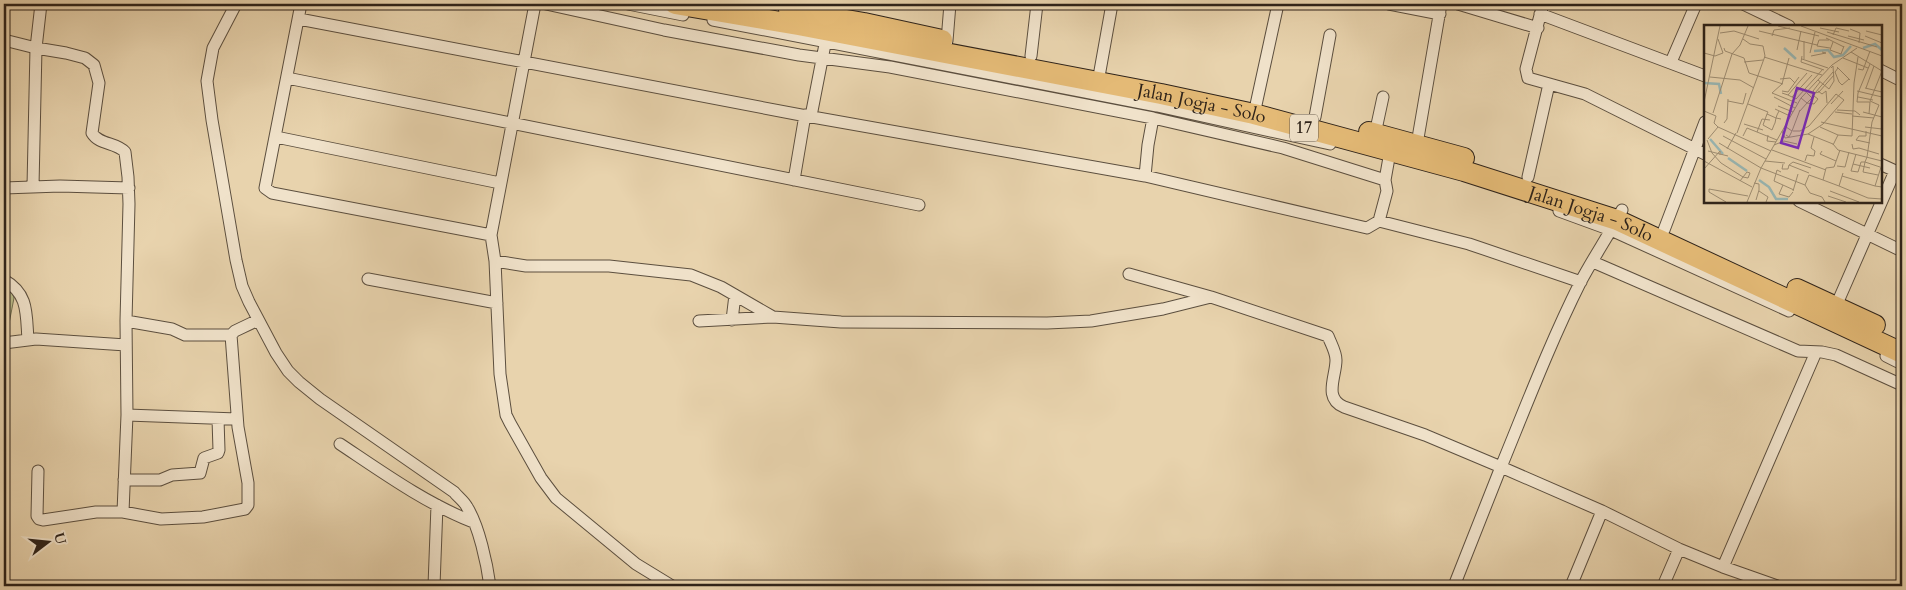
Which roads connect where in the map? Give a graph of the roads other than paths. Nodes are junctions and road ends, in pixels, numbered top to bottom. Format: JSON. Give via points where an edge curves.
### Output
{"nodes":[{"id":1,"x":41,"y":4,"type":"edge"},
{"id":2,"x":236,"y":4,"type":"edge"},
{"id":3,"x":301,"y":4,"type":"edge"},
{"id":4,"x":535,"y":4,"type":"edge"},
{"id":5,"x":546,"y":4,"type":"edge"},
{"id":6,"x":628,"y":4,"type":"edge"},
{"id":7,"x":675,"y":4,"type":"edge"},
{"id":8,"x":753,"y":4,"type":"edge"},
{"id":9,"x":950,"y":4,"type":"edge"},
{"id":10,"x":1038,"y":4,"type":"edge"},
{"id":11,"x":1112,"y":4,"type":"edge"},
{"id":12,"x":1278,"y":4,"type":"edge"},
{"id":13,"x":1389,"y":4,"type":"edge"},
{"id":14,"x":1458,"y":4,"type":"edge"},
{"id":15,"x":1696,"y":4,"type":"edge"},
{"id":16,"x":1743,"y":4,"type":"edge"},
{"id":17,"x":797,"y":7,"type":"edge"},
{"id":18,"x":1440,"y":9,"type":"edge"},
{"id":19,"x":1542,"y":9,"type":"edge"},
{"id":20,"x":299,"y":19,"type":"junction"},
{"id":21,"x":1787,"y":25,"type":"edge"},
{"id":22,"x":1538,"y":28,"type":"junction"},
{"id":23,"x":828,"y":30,"type":"junction"},
{"id":24,"x":1330,"y":35,"type":"dead end"},
{"id":25,"x":4,"y":40,"type":"edge"},
{"id":26,"x":947,"y":41,"type":"junction"},
{"id":27,"x":36,"y":48,"type":"junction"},
{"id":28,"x":1031,"y":56,"type":"junction"},
{"id":29,"x":824,"y":59,"type":"junction"},
{"id":30,"x":524,"y":62,"type":"junction"},
{"id":31,"x":1671,"y":62,"type":"junction"},
{"id":32,"x":1881,"y":70,"type":"edge"},
{"id":33,"x":1099,"y":76,"type":"junction"},
{"id":34,"x":1704,"y":76,"type":"edge"},
{"id":35,"x":287,"y":78,"type":"junction"},
{"id":36,"x":1902,"y":81,"type":"edge"},
{"id":37,"x":1549,"y":84,"type":"junction"},
{"id":38,"x":1383,"y":97,"type":"dead end"},
{"id":39,"x":1256,"y":108,"type":"junction"},
{"id":40,"x":808,"y":116,"type":"junction"},
{"id":41,"x":1315,"y":117,"type":"junction"},
{"id":42,"x":1153,"y":118,"type":"junction"},
{"id":43,"x":512,"y":122,"type":"junction"},
{"id":44,"x":1704,"y":124,"type":"edge"},
{"id":45,"x":1375,"y":134,"type":"junction"},
{"id":46,"x":276,"y":137,"type":"junction"},
{"id":47,"x":1417,"y":144,"type":"junction"},
{"id":48,"x":1694,"y":149,"type":"junction"},
{"id":49,"x":1704,"y":154,"type":"edge"},
{"id":50,"x":1390,"y":156,"type":"junction"},
{"id":51,"x":1881,"y":164,"type":"edge"},
{"id":52,"x":1898,"y":173,"type":"edge"},
{"id":53,"x":1145,"y":176,"type":"junction"},
{"id":54,"x":1528,"y":177,"type":"junction"},
{"id":55,"x":794,"y":180,"type":"junction"},
{"id":56,"x":1385,"y":180,"type":"junction"},
{"id":57,"x":500,"y":183,"type":"junction"},
{"id":58,"x":33,"y":186,"type":"junction"},
{"id":59,"x":4,"y":188,"type":"edge"},
{"id":60,"x":129,"y":188,"type":"junction"},
{"id":61,"x":1801,"y":202,"type":"edge"},
{"id":62,"x":919,"y":206,"type":"dead end"},
{"id":63,"x":1379,"y":220,"type":"junction"},
{"id":64,"x":1617,"y":220,"type":"junction"},
{"id":65,"x":1664,"y":230,"type":"junction"},
{"id":66,"x":491,"y":235,"type":"junction"},
{"id":67,"x":1867,"y":235,"type":"junction"},
{"id":68,"x":1902,"y":251,"type":"edge"},
{"id":69,"x":496,"y":261,"type":"junction"},
{"id":70,"x":1593,"y":262,"type":"junction"},
{"id":71,"x":1129,"y":274,"type":"dead end"},
{"id":72,"x":368,"y":279,"type":"dead end"},
{"id":73,"x":4,"y":280,"type":"edge"},
{"id":74,"x":1581,"y":282,"type":"junction"},
{"id":75,"x":735,"y":295,"type":"junction"},
{"id":76,"x":1211,"y":297,"type":"junction"},
{"id":77,"x":497,"y":303,"type":"junction"},
{"id":78,"x":774,"y":318,"type":"junction"},
{"id":79,"x":1833,"y":319,"type":"junction"},
{"id":80,"x":126,"y":320,"type":"junction"},
{"id":81,"x":732,"y":320,"type":"junction"},
{"id":82,"x":255,"y":321,"type":"junction"},
{"id":83,"x":699,"y":321,"type":"dead end"},
{"id":84,"x":233,"y":333,"type":"junction"},
{"id":85,"x":1902,"y":338,"type":"edge"},
{"id":86,"x":28,"y":340,"type":"junction"},
{"id":87,"x":4,"y":343,"type":"edge"},
{"id":88,"x":126,"y":345,"type":"junction"},
{"id":89,"x":1816,"y":352,"type":"junction"},
{"id":90,"x":1902,"y":353,"type":"edge"},
{"id":91,"x":1902,"y":364,"type":"edge"},
{"id":92,"x":1902,"y":384,"type":"edge"},
{"id":93,"x":127,"y":415,"type":"junction"},
{"id":94,"x":218,"y":419,"type":"junction"},
{"id":95,"x":237,"y":419,"type":"junction"},
{"id":96,"x":340,"y":444,"type":"dead end"},
{"id":97,"x":1501,"y":467,"type":"junction"},
{"id":98,"x":38,"y":470,"type":"dead end"},
{"id":99,"x":124,"y":480,"type":"junction"},
{"id":100,"x":437,"y":505,"type":"junction"},
{"id":101,"x":1602,"y":511,"type":"junction"},
{"id":102,"x":123,"y":512,"type":"junction"},
{"id":103,"x":470,"y":515,"type":"junction"},
{"id":104,"x":1679,"y":549,"type":"junction"},
{"id":105,"x":1723,"y":567,"type":"junction"},
{"id":106,"x":434,"y":586,"type":"edge"},
{"id":107,"x":490,"y":586,"type":"edge"},
{"id":108,"x":672,"y":586,"type":"edge"},
{"id":109,"x":1454,"y":586,"type":"edge"},
{"id":110,"x":1571,"y":586,"type":"edge"},
{"id":111,"x":1663,"y":586,"type":"edge"},
{"id":112,"x":1777,"y":586,"type":"edge"}],
"edges":[{"from":1,"to":27,"type":"street"},
{"from":2,"to":82,"type":"street","via":[[213,48],[207,81],[236,260]]},
{"from":3,"to":20,"type":"street"},
{"from":4,"to":30,"type":"street"},
{"from":5,"to":29,"type":"street","via":[[664,30]]},
{"from":6,"to":23,"type":"street"},
{"from":7,"to":23,"type":"highway","name":"Jalan Jogja - Solo","number":"17"},
{"from":8,"to":17,"type":"highway","name":"Jalan Jogja - Solo","number":"17"},
{"from":9,"to":26,"type":"street"},
{"from":10,"to":28,"type":"street"},
{"from":11,"to":33,"type":"street"},
{"from":12,"to":39,"type":"street"},
{"from":13,"to":18,"type":"street"},
{"from":14,"to":22,"type":"street"},
{"from":15,"to":31,"type":"street"},
{"from":16,"to":21,"type":"street"},
{"from":17,"to":23,"type":"highway","name":"Jalan Jogja - Solo","number":"17"},
{"from":18,"to":47,"type":"street"},
{"from":19,"to":22,"type":"street"},
{"from":19,"to":31,"type":"street"},
{"from":20,"to":30,"type":"street"},
{"from":20,"to":35,"type":"street"},
{"from":22,"to":37,"type":"street","via":[[1526,74],[1530,80]]},
{"from":23,"to":26,"type":"highway","name":"Jalan Jogja - Solo","number":"17"},
{"from":23,"to":29,"type":"street"},
{"from":23,"to":33,"type":"highway","name":"Jalan Jogja - Solo","number":"17"},
{"from":23,"to":50,"type":"street"},
{"from":24,"to":41,"type":"street"},
{"from":25,"to":27,"type":"street"},
{"from":26,"to":28,"type":"highway","name":"Jalan Jogja - Solo","number":"17"},
{"from":27,"to":58,"type":"street"},
{"from":27,"to":60,"type":"street","via":[[85,58],[94,64],[99,83],[92,133],[98,140],[125,152]]},
{"from":28,"to":33,"type":"highway","name":"Jalan Jogja - Solo","number":"17"},
{"from":29,"to":40,"type":"street"},
{"from":29,"to":42,"type":"street","via":[[908,70]]},
{"from":30,"to":40,"type":"street"},
{"from":30,"to":43,"type":"street"},
{"from":31,"to":34,"type":"street"},
{"from":32,"to":36,"type":"street"},
{"from":33,"to":39,"type":"highway","name":"Jalan Jogja - Solo","number":"17"},
{"from":35,"to":43,"type":"street"},
{"from":35,"to":46,"type":"street"},
{"from":37,"to":48,"type":"street","via":[[1585,94]]},
{"from":37,"to":54,"type":"street"},
{"from":38,"to":45,"type":"street"},
{"from":39,"to":41,"type":"highway","name":"Jalan Jogja - Solo","number":"17"},
{"from":39,"to":50,"type":"highway","name":"Jalan Jogja - Solo","number":"17"},
{"from":40,"to":53,"type":"street"},
{"from":40,"to":55,"type":"street"},
{"from":41,"to":45,"type":"highway","name":"Jalan Jogja - Solo","number":"17"},
{"from":42,"to":53,"type":"street"},
{"from":42,"to":56,"type":"street","via":[[1283,148]]},
{"from":43,"to":55,"type":"street"},
{"from":43,"to":57,"type":"street"},
{"from":44,"to":48,"type":"street"},
{"from":45,"to":47,"type":"highway","name":"Jalan Jogja - Solo","number":"17"},
{"from":46,"to":57,"type":"street"},
{"from":46,"to":66,"type":"street","via":[[265,188],[269,192]]},
{"from":47,"to":54,"type":"highway","name":"Jalan Jogja - Solo","number":"17"},
{"from":48,"to":49,"type":"street"},
{"from":48,"to":65,"type":"street"},
{"from":50,"to":56,"type":"street"},
{"from":50,"to":64,"type":"highway","name":"Jalan Jogja - Solo","number":"17","via":[[1464,171]]},
{"from":51,"to":52,"type":"street"},
{"from":52,"to":67,"type":"street"},
{"from":53,"to":63,"type":"street","via":[[1367,228]]},
{"from":54,"to":64,"type":"highway","name":"Jalan Jogja - Solo","number":"17"},
{"from":55,"to":62,"type":"street"},
{"from":56,"to":63,"type":"street","via":[[1387,190]]},
{"from":57,"to":66,"type":"street"},
{"from":58,"to":59,"type":"street"},
{"from":58,"to":60,"type":"street"},
{"from":60,"to":80,"type":"street"},
{"from":61,"to":67,"type":"street"},
{"from":63,"to":74,"type":"street","via":[[1469,244]]},
{"from":64,"to":65,"type":"highway","name":"Jalan Jogja - Solo","number":"17"},
{"from":64,"to":70,"type":"street"},
{"from":64,"to":79,"type":"highway","name":"Jalan Jogja - Solo","number":"17"},
{"from":65,"to":79,"type":"highway","name":"Jalan Jogja - Solo","number":"17"},
{"from":66,"to":69,"type":"street"},
{"from":67,"to":68,"type":"street"},
{"from":67,"to":79,"type":"street"},
{"from":69,"to":75,"type":"street","via":[[526,266],[608,266],[691,275]]},
{"from":69,"to":77,"type":"street"},
{"from":70,"to":74,"type":"street"},
{"from":70,"to":89,"type":"street","via":[[1798,351]]},
{"from":71,"to":76,"type":"street"},
{"from":72,"to":77,"type":"street"},
{"from":73,"to":86,"type":"street","via":[[22,295]]},
{"from":74,"to":97,"type":"street"},
{"from":75,"to":78,"type":"street"},
{"from":75,"to":81,"type":"street"},
{"from":76,"to":78,"type":"street","via":[[1147,313],[1074,322],[841,322]]},
{"from":76,"to":97,"type":"street","via":[[1328,336],[1336,359],[1331,392],[1339,405]]},
{"from":77,"to":108,"type":"street","via":[[500,374],[506,415],[541,478],[556,498],[636,564]]},
{"from":78,"to":81,"type":"street"},
{"from":79,"to":85,"type":"highway","name":"Jalan Jogja - Solo","number":"17"},
{"from":79,"to":90,"type":"highway","name":"Jalan Jogja - Solo","number":"17"},
{"from":79,"to":91,"type":"street"},
{"from":80,"to":84,"type":"street","via":[[172,329],[185,335]]},
{"from":80,"to":88,"type":"street"},
{"from":81,"to":83,"type":"street"},
{"from":82,"to":84,"type":"street"},
{"from":82,"to":103,"type":"street","via":[[299,382],[454,492]]},
{"from":84,"to":95,"type":"street"},
{"from":86,"to":87,"type":"street"},
{"from":86,"to":88,"type":"street"},
{"from":88,"to":93,"type":"street"},
{"from":89,"to":92,"type":"street","via":[[1836,355]]},
{"from":89,"to":105,"type":"street"},
{"from":93,"to":94,"type":"street"},
{"from":93,"to":99,"type":"street"},
{"from":94,"to":95,"type":"street"},
{"from":94,"to":99,"type":"street","via":[[218,453],[205,457],[200,473],[172,475],[160,480]]},
{"from":95,"to":102,"type":"street","via":[[248,483],[248,505],[244,509],[203,517],[161,519]]},
{"from":96,"to":100,"type":"street"},
{"from":97,"to":101,"type":"street"},
{"from":97,"to":109,"type":"street"},
{"from":98,"to":102,"type":"street","via":[[38,519],[88,512]]},
{"from":99,"to":102,"type":"street"},
{"from":100,"to":103,"type":"street"},
{"from":100,"to":106,"type":"street"},
{"from":101,"to":104,"type":"street"},
{"from":101,"to":110,"type":"street"},
{"from":103,"to":107,"type":"street"},
{"from":104,"to":105,"type":"street"},
{"from":104,"to":111,"type":"street"},
{"from":105,"to":112,"type":"street"}]}
